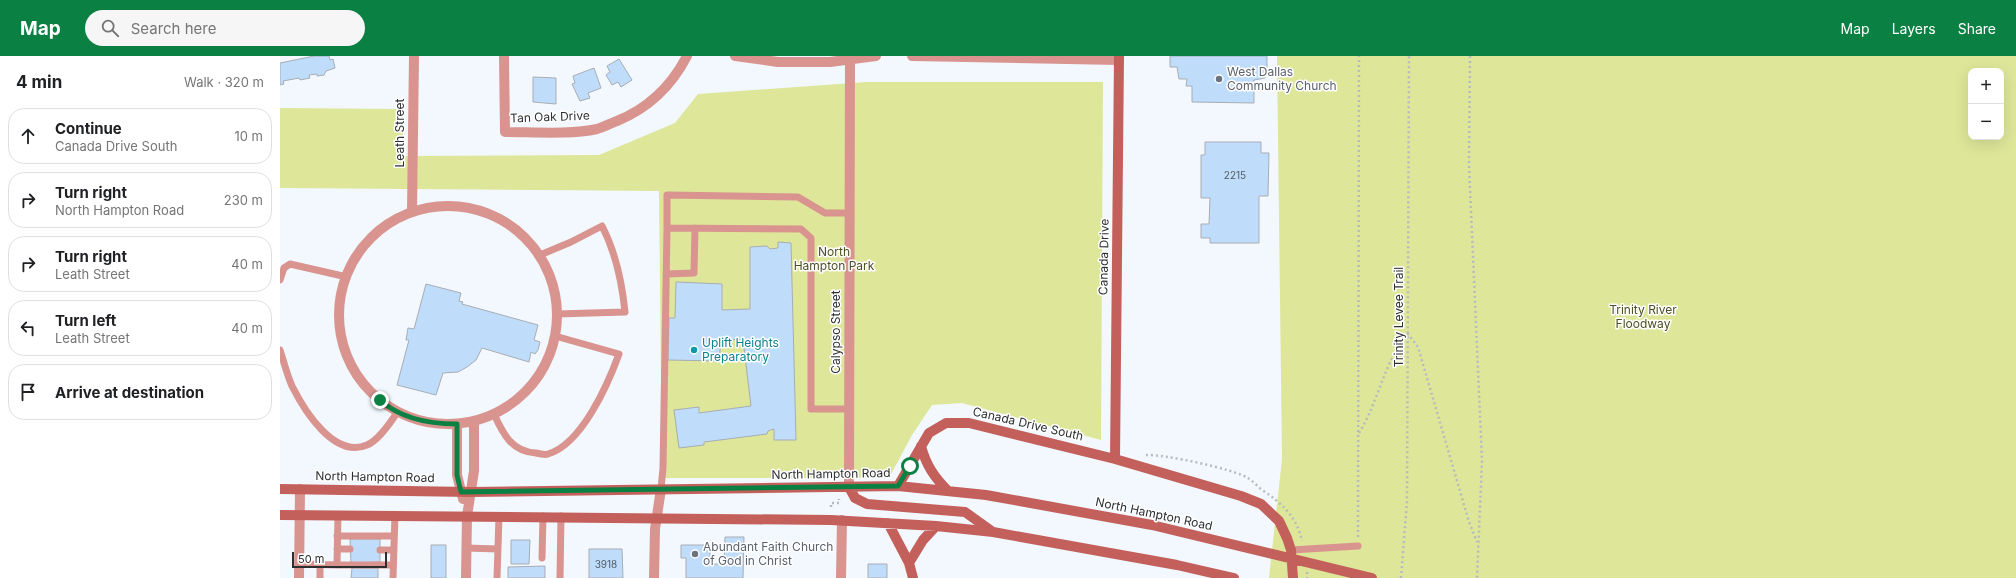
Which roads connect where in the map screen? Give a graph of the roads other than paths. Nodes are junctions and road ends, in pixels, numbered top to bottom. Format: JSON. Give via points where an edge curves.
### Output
{"nodes":[{"id":1,"x":414,"y":56,"type":"edge"},
{"id":2,"x":504,"y":56,"type":"edge"},
{"id":3,"x":687,"y":56,"type":"edge"},
{"id":4,"x":735,"y":56,"type":"edge"},
{"id":5,"x":876,"y":56,"type":"edge"},
{"id":6,"x":912,"y":56,"type":"edge"},
{"id":7,"x":999,"y":56,"type":"edge"},
{"id":8,"x":1060,"y":57,"type":"edge"},
{"id":9,"x":850,"y":58,"type":"edge"},
{"id":10,"x":1119,"y":58,"type":"edge"},
{"id":11,"x":412,"y":211,"type":"junction"},
{"id":12,"x":850,"y":213,"type":"junction"},
{"id":13,"x":667,"y":228,"type":"junction"},
{"id":14,"x":695,"y":228,"type":"junction"},
{"id":15,"x":540,"y":255,"type":"junction"},
{"id":16,"x":666,"y":274,"type":"junction"},
{"id":17,"x":346,"y":276,"type":"junction"},
{"id":18,"x":280,"y":280,"type":"edge"},
{"id":19,"x":557,"y":314,"type":"junction"},
{"id":20,"x":555,"y":336,"type":"junction"},
{"id":21,"x":280,"y":350,"type":"edge"},
{"id":22,"x":849,"y":409,"type":"junction"},
{"id":23,"x":398,"y":411,"type":"junction"},
{"id":24,"x":494,"y":414,"type":"junction"},
{"id":25,"x":474,"y":421,"type":"junction"},
{"id":26,"x":457,"y":424,"type":"junction"},
{"id":27,"x":922,"y":446,"type":"junction"},
{"id":28,"x":1115,"y":459,"type":"junction"},
{"id":29,"x":898,"y":486,"type":"junction"},
{"id":30,"x":849,"y":487,"type":"junction"},
{"id":31,"x":280,"y":489,"type":"edge"},
{"id":32,"x":300,"y":489,"type":"junction"},
{"id":33,"x":661,"y":489,"type":"junction"},
{"id":34,"x":948,"y":491,"type":"junction"},
{"id":35,"x":466,"y":492,"type":"junction"},
{"id":36,"x":280,"y":515,"type":"edge"},
{"id":37,"x":300,"y":515,"type":"junction"},
{"id":38,"x":338,"y":515,"type":"junction"},
{"id":39,"x":395,"y":515,"type":"junction"},
{"id":40,"x":467,"y":516,"type":"junction"},
{"id":41,"x":499,"y":516,"type":"junction"},
{"id":42,"x":543,"y":516,"type":"junction"},
{"id":43,"x":561,"y":516,"type":"junction"},
{"id":44,"x":657,"y":517,"type":"junction"},
{"id":45,"x":842,"y":520,"type":"junction"},
{"id":46,"x":888,"y":523,"type":"junction"},
{"id":47,"x":936,"y":526,"type":"junction"},
{"id":48,"x":993,"y":532,"type":"junction"},
{"id":49,"x":338,"y":536,"type":"junction"},
{"id":50,"x":394,"y":536,"type":"junction"},
{"id":51,"x":1358,"y":546,"type":"road end"},
{"id":52,"x":466,"y":548,"type":"junction"},
{"id":53,"x":337,"y":549,"type":"junction"},
{"id":54,"x":350,"y":549,"type":"dead end"},
{"id":55,"x":498,"y":549,"type":"junction"},
{"id":56,"x":380,"y":550,"type":"dead end"},
{"id":57,"x":394,"y":550,"type":"junction"},
{"id":58,"x":1291,"y":550,"type":"junction"},
{"id":59,"x":542,"y":558,"type":"dead end"},
{"id":60,"x":909,"y":563,"type":"junction"},
{"id":61,"x":299,"y":564,"type":"junction"},
{"id":62,"x":320,"y":565,"type":"junction"},
{"id":63,"x":337,"y":565,"type":"junction"},
{"id":64,"x":393,"y":565,"type":"junction"},
{"id":65,"x":299,"y":578,"type":"edge"},
{"id":66,"x":320,"y":578,"type":"edge"},
{"id":67,"x":393,"y":578,"type":"edge"},
{"id":68,"x":466,"y":578,"type":"edge"},
{"id":69,"x":498,"y":578,"type":"edge"},
{"id":70,"x":560,"y":578,"type":"edge"},
{"id":71,"x":654,"y":578,"type":"edge"},
{"id":72,"x":841,"y":578,"type":"edge"},
{"id":73,"x":913,"y":578,"type":"edge"},
{"id":74,"x":1234,"y":578,"type":"edge"},
{"id":75,"x":1293,"y":578,"type":"edge"},
{"id":76,"x":1372,"y":578,"type":"edge"}],
"edges":[{"from":1,"to":11,"type":"street","name":"Leath Street"},
{"from":2,"to":3,"type":"street","name":"Tan Oak Drive","via":[[505,132],[597,129],[635,114],[660,95],[679,73]]},
{"from":4,"to":9,"type":"street","via":[[778,62],[830,62]]},
{"from":5,"to":9,"type":"street"},
{"from":6,"to":7,"type":"street"},
{"from":7,"to":8,"type":"street"},
{"from":8,"to":10,"type":"street"},
{"from":9,"to":12,"type":"street","name":"Calypso Street"},
{"from":10,"to":28,"type":"main road","name":"Canada Drive"},
{"from":11,"to":15,"type":"street","via":[[436,205],[460,205],[484,211],[506,221],[525,236]]},
{"from":11,"to":17,"type":"street","via":[[388,223],[368,240]]},
{"from":12,"to":13,"type":"lane","via":[[825,213],[798,197],[667,195]]},
{"from":12,"to":22,"type":"street","name":"Calypso Street"},
{"from":13,"to":14,"type":"lane"},
{"from":13,"to":16,"type":"lane"},
{"from":14,"to":16,"type":"lane","via":[[694,274]]},
{"from":14,"to":22,"type":"lane","via":[[801,229],[811,238],[811,410]]},
{"from":15,"to":19,"type":"street","via":[[551,277],[557,301]]},
{"from":15,"to":19,"type":"lane","via":[[602,226],[616,258],[625,312]]},
{"from":16,"to":33,"type":"lane","via":[[664,468]]},
{"from":17,"to":18,"type":"lane","via":[[290,264],[284,268]]},
{"from":17,"to":23,"type":"street","via":[[339,314],[342,341],[351,366],[367,388],[387,406]]},
{"from":19,"to":20,"type":"street"},
{"from":20,"to":24,"type":"street","via":[[542,371],[528,391]]},
{"from":20,"to":24,"type":"lane","via":[[619,354],[599,402],[580,428],[564,445],[547,454],[527,453],[512,445]]},
{"from":21,"to":23,"type":"lane","via":[[291,384],[306,412],[334,442],[351,448],[367,445]]},
{"from":22,"to":30,"type":"street","name":"Calypso Street"},
{"from":23,"to":26,"type":"street","via":[[411,418],[437,424]]},
{"from":24,"to":25,"type":"street"},
{"from":25,"to":26,"type":"street"},
{"from":25,"to":35,"type":"street","via":[[474,471]]},
{"from":26,"to":35,"type":"street","via":[[457,475]]},
{"from":27,"to":28,"type":"main road","name":"Canada Drive South","via":[[929,433],[946,423],[969,423]]},
{"from":27,"to":29,"type":"main road","name":"Canada Drive South"},
{"from":27,"to":34,"type":"main road","via":[[928,468],[934,478]]},
{"from":28,"to":58,"type":"main road","name":"Canada Drive South","via":[[1261,504],[1279,521]]},
{"from":29,"to":30,"type":"main road","name":"North Hampton Road"},
{"from":29,"to":34,"type":"main road","name":"North Hampton Road"},
{"from":30,"to":33,"type":"main road","name":"North Hampton Road"},
{"from":30,"to":48,"type":"main road","via":[[855,498],[866,504],[965,512]]},
{"from":31,"to":32,"type":"main road","name":"North Hampton Road"},
{"from":32,"to":35,"type":"main road","name":"North Hampton Road"},
{"from":32,"to":37,"type":"street"},
{"from":33,"to":35,"type":"main road","name":"North Hampton Road"},
{"from":33,"to":44,"type":"street"},
{"from":34,"to":76,"type":"main road","name":"North Hampton Road","via":[[1184,532]]},
{"from":35,"to":40,"type":"street"},
{"from":36,"to":37,"type":"main road"},
{"from":37,"to":38,"type":"main road"},
{"from":37,"to":61,"type":"street"},
{"from":38,"to":39,"type":"main road"},
{"from":38,"to":49,"type":"lane"},
{"from":39,"to":40,"type":"main road"},
{"from":39,"to":50,"type":"lane"},
{"from":40,"to":41,"type":"main road"},
{"from":40,"to":52,"type":"street"},
{"from":41,"to":42,"type":"main road"},
{"from":41,"to":55,"type":"lane"},
{"from":42,"to":43,"type":"main road"},
{"from":42,"to":59,"type":"lane"},
{"from":43,"to":44,"type":"main road"},
{"from":43,"to":70,"type":"lane"},
{"from":44,"to":45,"type":"main road"},
{"from":44,"to":71,"type":"street"},
{"from":45,"to":46,"type":"main road"},
{"from":45,"to":72,"type":"street"},
{"from":46,"to":47,"type":"main road"},
{"from":46,"to":60,"type":"main road"},
{"from":47,"to":48,"type":"main road"},
{"from":47,"to":60,"type":"main road","via":[[922,540]]},
{"from":48,"to":74,"type":"main road","via":[[1177,565]]},
{"from":49,"to":50,"type":"lane"},
{"from":49,"to":53,"type":"lane"},
{"from":50,"to":57,"type":"lane"},
{"from":51,"to":58,"type":"lane"},
{"from":52,"to":55,"type":"lane"},
{"from":52,"to":68,"type":"street"},
{"from":53,"to":54,"type":"lane"},
{"from":53,"to":63,"type":"lane"},
{"from":55,"to":69,"type":"lane"},
{"from":56,"to":57,"type":"lane"},
{"from":57,"to":64,"type":"lane"},
{"from":58,"to":75,"type":"main road","name":"Canada Drive South"},
{"from":60,"to":73,"type":"main road"},
{"from":61,"to":62,"type":"lane"},
{"from":61,"to":65,"type":"street"},
{"from":62,"to":63,"type":"lane"},
{"from":62,"to":66,"type":"lane"},
{"from":63,"to":64,"type":"lane"},
{"from":64,"to":67,"type":"lane"}]}
